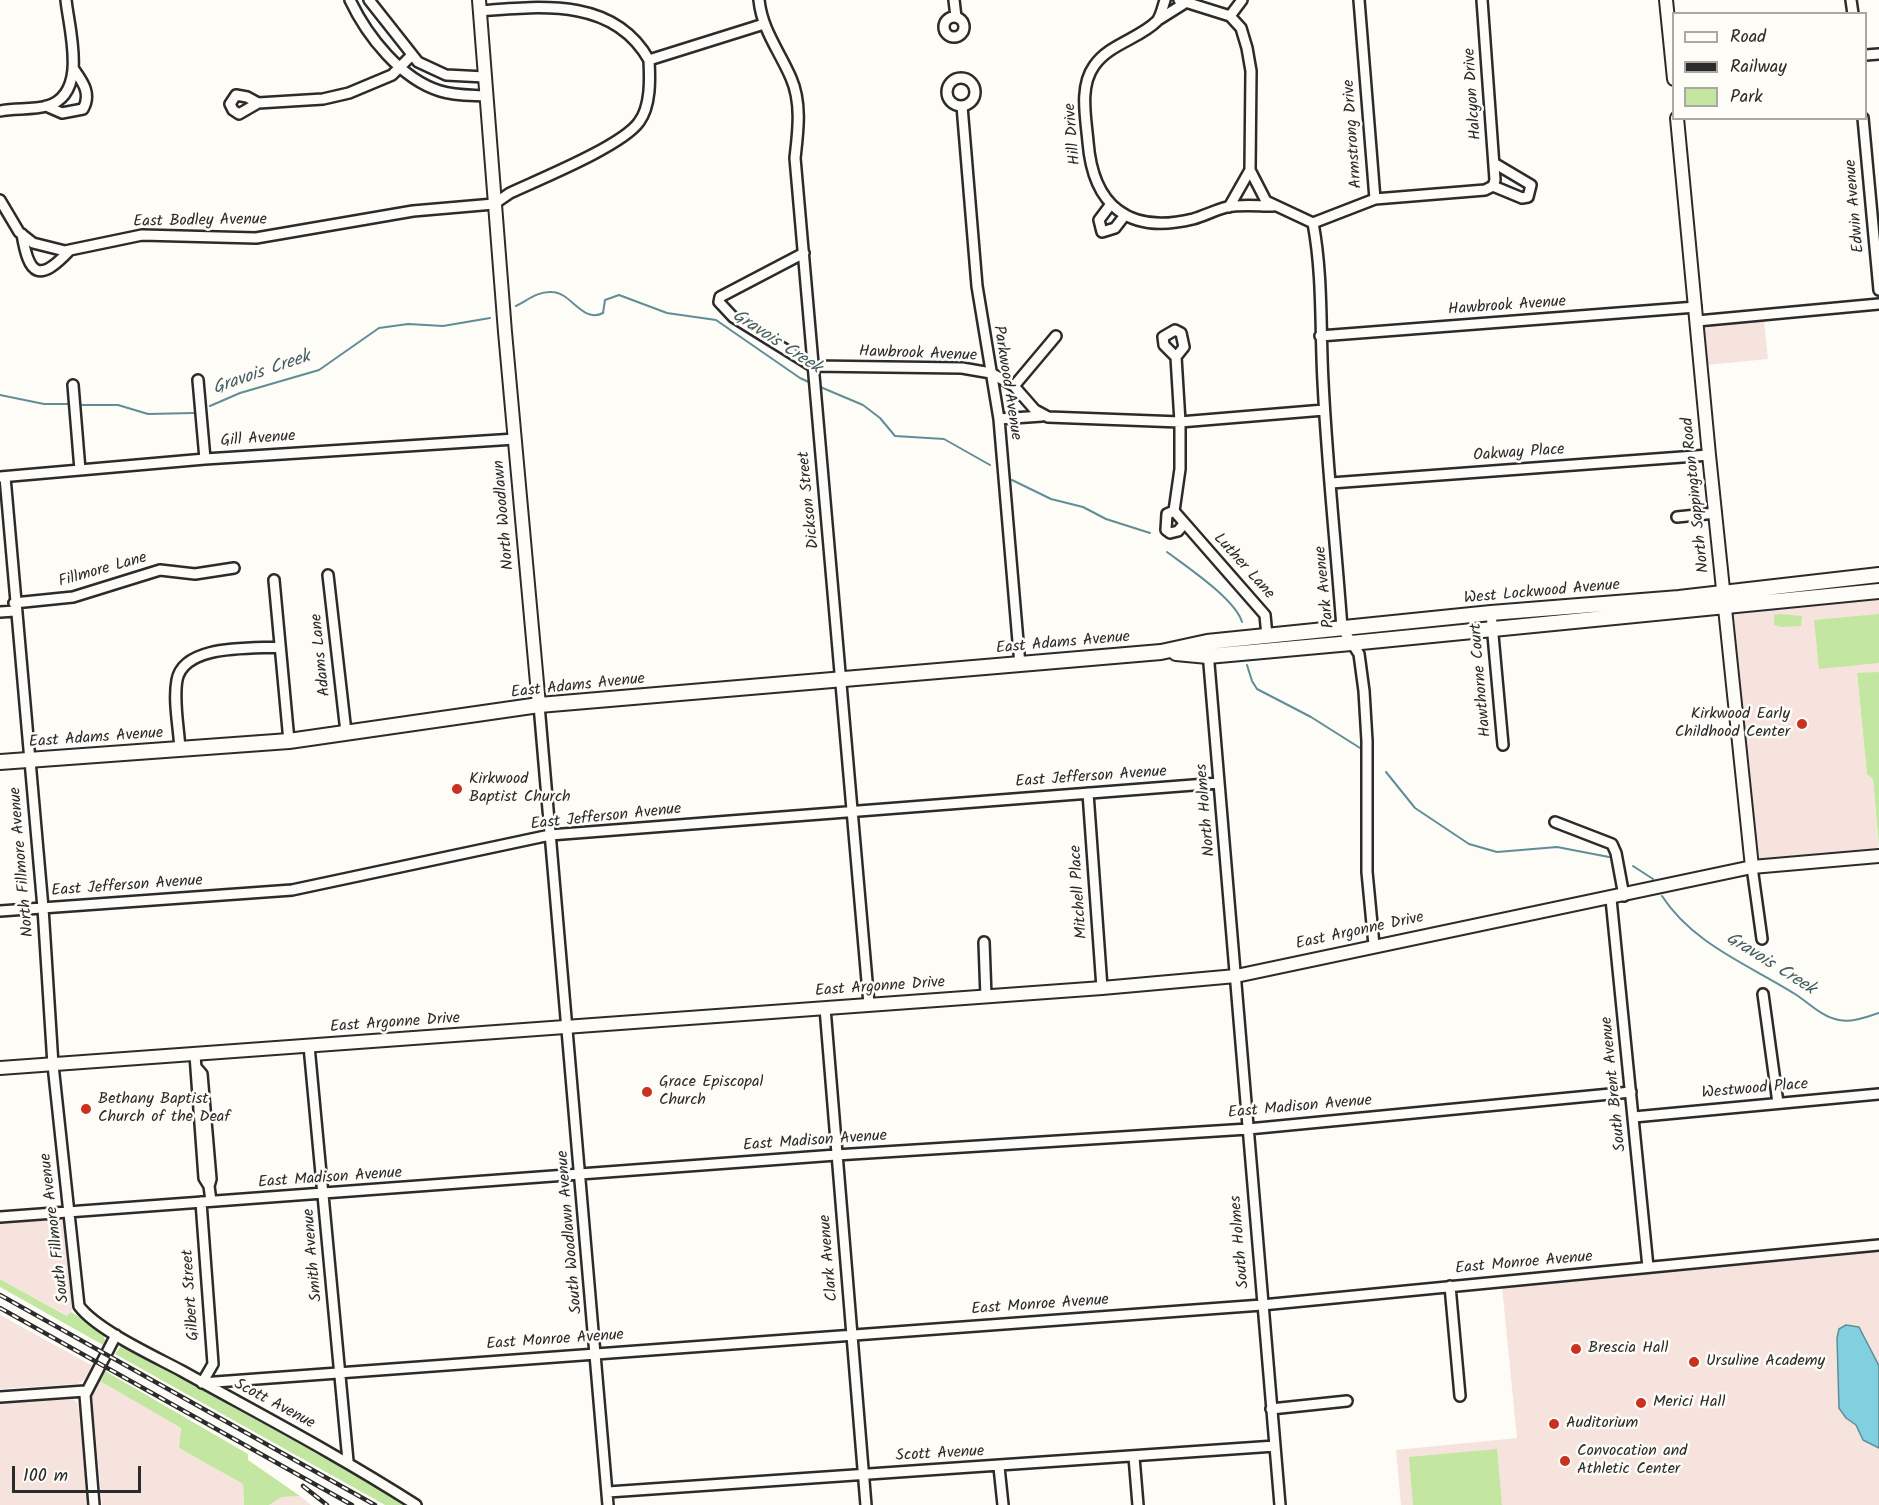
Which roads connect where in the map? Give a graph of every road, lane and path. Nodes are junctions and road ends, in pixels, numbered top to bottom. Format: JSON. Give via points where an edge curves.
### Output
{"nodes":[{"id":1,"x":66,"y":0,"type":"edge"},
{"id":2,"x":350,"y":0,"type":"edge"},
{"id":3,"x":369,"y":0,"type":"edge"},
{"id":4,"x":759,"y":0,"type":"edge"},
{"id":5,"x":954,"y":0,"type":"edge"},
{"id":6,"x":1165,"y":0,"type":"edge"},
{"id":7,"x":1242,"y":0,"type":"edge"},
{"id":8,"x":1359,"y":0,"type":"edge"},
{"id":9,"x":1482,"y":0,"type":"edge"},
{"id":10,"x":1666,"y":0,"type":"edge"},
{"id":11,"x":1182,"y":1,"type":"edge"},
{"id":12,"x":479,"y":5,"type":"edge"},
{"id":13,"x":1230,"y":16,"type":"junction"},
{"id":14,"x":956,"y":17,"type":"dead end"},
{"id":15,"x":1158,"y":20,"type":"junction"},
{"id":16,"x":764,"y":24,"type":"junction"},
{"id":17,"x":411,"y":56,"type":"junction"},
{"id":18,"x":650,"y":60,"type":"junction"},
{"id":19,"x":1672,"y":62,"type":"edge"},
{"id":20,"x":73,"y":68,"type":"junction"},
{"id":21,"x":401,"y":68,"type":"junction"},
{"id":22,"x":485,"y":77,"type":"junction"},
{"id":23,"x":487,"y":96,"type":"junction"},
{"id":24,"x":258,"y":103,"type":"dead end"},
{"id":25,"x":46,"y":106,"type":"junction"},
{"id":26,"x":962,"y":106,"type":"dead end"},
{"id":27,"x":0,"y":111,"type":"edge"},
{"id":28,"x":1677,"y":120,"type":"edge"},
{"id":29,"x":1863,"y":120,"type":"edge"},
{"id":30,"x":1494,"y":163,"type":"junction"},
{"id":31,"x":1250,"y":170,"type":"junction"},
{"id":32,"x":1493,"y":186,"type":"junction"},
{"id":33,"x":1375,"y":199,"type":"junction"},
{"id":34,"x":0,"y":200,"type":"edge"},
{"id":35,"x":494,"y":204,"type":"junction"},
{"id":36,"x":1110,"y":204,"type":"junction"},
{"id":37,"x":1273,"y":206,"type":"junction"},
{"id":38,"x":1229,"y":207,"type":"junction"},
{"id":39,"x":1125,"y":215,"type":"junction"},
{"id":40,"x":1313,"y":223,"type":"junction"},
{"id":41,"x":22,"y":234,"type":"junction"},
{"id":42,"x":70,"y":250,"type":"junction"},
{"id":43,"x":804,"y":253,"type":"junction"},
{"id":44,"x":1879,"y":290,"type":"edge"},
{"id":45,"x":1879,"y":304,"type":"edge"},
{"id":46,"x":1696,"y":307,"type":"junction"},
{"id":47,"x":1697,"y":321,"type":"junction"},
{"id":48,"x":1056,"y":336,"type":"dead end"},
{"id":49,"x":1320,"y":336,"type":"junction"},
{"id":50,"x":1176,"y":357,"type":"dead end"},
{"id":51,"x":812,"y":366,"type":"junction"},
{"id":52,"x":991,"y":373,"type":"junction"},
{"id":53,"x":198,"y":380,"type":"dead end"},
{"id":54,"x":73,"y":385,"type":"dead end"},
{"id":55,"x":1014,"y":386,"type":"junction"},
{"id":56,"x":1324,"y":410,"type":"junction"},
{"id":57,"x":1042,"y":416,"type":"junction"},
{"id":58,"x":999,"y":419,"type":"junction"},
{"id":59,"x":1180,"y":422,"type":"junction"},
{"id":60,"x":515,"y":438,"type":"junction"},
{"id":61,"x":1709,"y":455,"type":"junction"},
{"id":62,"x":205,"y":459,"type":"junction"},
{"id":63,"x":80,"y":470,"type":"junction"},
{"id":64,"x":2,"y":477,"type":"edge"},
{"id":65,"x":1331,"y":483,"type":"junction"},
{"id":66,"x":1174,"y":511,"type":"junction"},
{"id":67,"x":1716,"y":513,"type":"junction"},
{"id":68,"x":1677,"y":517,"type":"dead end"},
{"id":69,"x":1184,"y":524,"type":"junction"},
{"id":70,"x":234,"y":568,"type":"dead end"},
{"id":71,"x":328,"y":575,"type":"dead end"},
{"id":72,"x":1879,"y":575,"type":"edge"},
{"id":73,"x":274,"y":580,"type":"dead end"},
{"id":74,"x":1879,"y":591,"type":"edge"},
{"id":75,"x":1724,"y":599,"type":"junction"},
{"id":76,"x":15,"y":607,"type":"junction"},
{"id":77,"x":0,"y":612,"type":"edge"},
{"id":78,"x":1491,"y":613,"type":"junction"},
{"id":79,"x":1342,"y":628,"type":"junction"},
{"id":80,"x":1493,"y":630,"type":"junction"},
{"id":81,"x":1267,"y":636,"type":"junction"},
{"id":82,"x":1352,"y":643,"type":"junction"},
{"id":83,"x":280,"y":647,"type":"junction"},
{"id":84,"x":1207,"y":649,"type":"junction"},
{"id":85,"x":1020,"y":664,"type":"junction"},
{"id":86,"x":842,"y":680,"type":"junction"},
{"id":87,"x":539,"y":705,"type":"junction"},
{"id":88,"x":346,"y":732,"type":"junction"},
{"id":89,"x":289,"y":741,"type":"junction"},
{"id":90,"x":1503,"y":745,"type":"dead end"},
{"id":91,"x":180,"y":750,"type":"junction"},
{"id":92,"x":28,"y":760,"type":"junction"},
{"id":93,"x":0,"y":762,"type":"edge"},
{"id":94,"x":1219,"y":783,"type":"junction"},
{"id":95,"x":1088,"y":793,"type":"junction"},
{"id":96,"x":852,"y":811,"type":"junction"},
{"id":97,"x":1555,"y":822,"type":"dead end"},
{"id":98,"x":550,"y":836,"type":"junction"},
{"id":99,"x":1879,"y":856,"type":"edge"},
{"id":100,"x":1752,"y":867,"type":"junction"},
{"id":101,"x":1624,"y":896,"type":"junction"},
{"id":102,"x":1611,"y":898,"type":"junction"},
{"id":103,"x":43,"y":908,"type":"junction"},
{"id":104,"x":0,"y":911,"type":"edge"},
{"id":105,"x":1762,"y":939,"type":"dead end"},
{"id":106,"x":984,"y":942,"type":"dead end"},
{"id":107,"x":1374,"y":945,"type":"junction"},
{"id":108,"x":1236,"y":976,"type":"junction"},
{"id":109,"x":1102,"y":988,"type":"junction"},
{"id":110,"x":1763,"y":994,"type":"dead end"},
{"id":111,"x":986,"y":997,"type":"junction"},
{"id":112,"x":869,"y":1004,"type":"junction"},
{"id":113,"x":825,"y":1008,"type":"junction"},
{"id":114,"x":567,"y":1028,"type":"junction"},
{"id":115,"x":309,"y":1046,"type":"junction"},
{"id":116,"x":195,"y":1061,"type":"junction"},
{"id":117,"x":53,"y":1065,"type":"junction"},
{"id":118,"x":0,"y":1068,"type":"edge"},
{"id":119,"x":1631,"y":1092,"type":"junction"},
{"id":120,"x":1879,"y":1094,"type":"edge"},
{"id":121,"x":1778,"y":1103,"type":"junction"},
{"id":122,"x":1634,"y":1117,"type":"junction"},
{"id":123,"x":1248,"y":1129,"type":"junction"},
{"id":124,"x":836,"y":1155,"type":"junction"},
{"id":125,"x":582,"y":1176,"type":"junction"},
{"id":126,"x":324,"y":1195,"type":"junction"},
{"id":127,"x":206,"y":1202,"type":"junction"},
{"id":128,"x":68,"y":1213,"type":"junction"},
{"id":129,"x":0,"y":1217,"type":"edge"},
{"id":130,"x":1879,"y":1245,"type":"edge"},
{"id":131,"x":1648,"y":1267,"type":"junction"},
{"id":132,"x":1450,"y":1286,"type":"junction"},
{"id":133,"x":1262,"y":1305,"type":"junction"},
{"id":134,"x":116,"y":1335,"type":"junction"},
{"id":135,"x":851,"y":1335,"type":"junction"},
{"id":136,"x":595,"y":1353,"type":"junction"},
{"id":137,"x":340,"y":1373,"type":"junction"},
{"id":138,"x":202,"y":1383,"type":"junction"},
{"id":139,"x":86,"y":1391,"type":"junction"},
{"id":140,"x":1460,"y":1396,"type":"dead end"},
{"id":141,"x":0,"y":1397,"type":"edge"},
{"id":142,"x":1347,"y":1401,"type":"dead end"},
{"id":143,"x":1271,"y":1409,"type":"junction"},
{"id":144,"x":1275,"y":1446,"type":"junction"},
{"id":145,"x":1134,"y":1457,"type":"junction"},
{"id":146,"x":348,"y":1461,"type":"junction"},
{"id":147,"x":999,"y":1467,"type":"junction"},
{"id":148,"x":864,"y":1475,"type":"junction"},
{"id":149,"x":608,"y":1492,"type":"junction"},
{"id":150,"x":94,"y":1505,"type":"edge"},
{"id":151,"x":416,"y":1505,"type":"edge"},
{"id":152,"x":609,"y":1505,"type":"edge"},
{"id":153,"x":866,"y":1505,"type":"edge"},
{"id":154,"x":1003,"y":1505,"type":"edge"},
{"id":155,"x":1138,"y":1505,"type":"edge"},
{"id":156,"x":1280,"y":1505,"type":"edge"}],
"edges":[{"from":1,"to":20,"type":"street"},
{"from":2,"to":21,"type":"street"},
{"from":3,"to":17,"type":"street"},
{"from":4,"to":16,"type":"street","name":"Dickson Street"},
{"from":5,"to":14,"type":"street"},
{"from":6,"to":15,"type":"street"},
{"from":7,"to":13,"type":"street"},
{"from":8,"to":33,"type":"street","name":"Armstrong Drive"},
{"from":9,"to":30,"type":"street","name":"Halcyon Drive"},
{"from":10,"to":19,"type":"street"},
{"from":11,"to":13,"type":"street","name":"Hill Drive"},
{"from":11,"to":15,"type":"street","name":"Hill Drive"},
{"from":12,"to":18,"type":"street","via":[[599,5],[630,26]]},
{"from":12,"to":22,"type":"street","name":"North Woodlawn"},
{"from":13,"to":31,"type":"street","via":[[1241,28],[1251,71]]},
{"from":15,"to":36,"type":"street","name":"Hill Drive","via":[[1102,57],[1088,80],[1085,100],[1090,163],[1096,183]]},
{"from":16,"to":18,"type":"street"},
{"from":16,"to":43,"type":"street","name":"Dickson Street","via":[[792,80],[797,99],[795,158]]},
{"from":17,"to":21,"type":"street"},
{"from":17,"to":22,"type":"street","via":[[446,75]]},
{"from":18,"to":35,"type":"street","via":[[647,100],[640,122],[623,138]]},
{"from":20,"to":25,"type":"street","via":[[66,92],[57,102]]},
{"from":20,"to":25,"type":"street","via":[[86,87],[83,109],[62,113]]},
{"from":21,"to":23,"type":"street","via":[[439,91]]},
{"from":21,"to":24,"type":"street","via":[[370,85],[332,97]]},
{"from":22,"to":23,"type":"street","name":"North Woodlawn"},
{"from":23,"to":35,"type":"street","name":"North Woodlawn"},
{"from":25,"to":27,"type":"street"},
{"from":26,"to":52,"type":"street","name":"Parkwood Avenue","via":[[977,286]]},
{"from":28,"to":46,"type":"street","name":"North Sappington Road"},
{"from":29,"to":44,"type":"street","name":"Edwin Avenue"},
{"from":30,"to":32,"type":"street","name":"Halcyon Drive"},
{"from":30,"to":32,"type":"street","via":[[1529,183],[1531,192],[1522,198]]},
{"from":31,"to":37,"type":"street","via":[[1266,201]]},
{"from":31,"to":38,"type":"street"},
{"from":32,"to":33,"type":"street","via":[[1485,190]]},
{"from":33,"to":40,"type":"street","name":"Armstrong Drive"},
{"from":34,"to":41,"type":"street","name":"East Bodley Avenue"},
{"from":35,"to":42,"type":"street","name":"East Bodley Avenue","via":[[413,211],[256,238],[142,236]]},
{"from":35,"to":60,"type":"street","name":"North Woodlawn"},
{"from":36,"to":39,"type":"street","name":"Hill Drive"},
{"from":36,"to":39,"type":"street","via":[[1100,220],[1101,232],[1115,228]]},
{"from":37,"to":38,"type":"street","name":"Hill Drive"},
{"from":37,"to":40,"type":"street","name":"Hill Drive"},
{"from":38,"to":39,"type":"street","name":"Hill Drive","via":[[1165,223]]},
{"from":40,"to":49,"type":"street","name":"Park Avenue","via":[[1321,262]]},
{"from":41,"to":42,"type":"street","name":"East Bodley Avenue","via":[[33,243]]},
{"from":41,"to":42,"type":"street","via":[[28,265],[33,270],[55,266]]},
{"from":43,"to":51,"type":"street","name":"Dickson Street"},
{"from":43,"to":51,"type":"street","via":[[729,291],[719,302]]},
{"from":45,"to":47,"type":"street"},
{"from":46,"to":47,"type":"street","name":"North Sappington Road"},
{"from":46,"to":49,"type":"street","name":"Hawbrook Avenue"},
{"from":47,"to":61,"type":"street","name":"North Sappington Road"},
{"from":48,"to":55,"type":"street"},
{"from":49,"to":56,"type":"street","name":"Park Avenue"},
{"from":50,"to":59,"type":"street"},
{"from":51,"to":52,"type":"street","name":"Hawbrook Avenue","via":[[962,368]]},
{"from":51,"to":86,"type":"street","name":"Dickson Street"},
{"from":52,"to":55,"type":"street","name":"Hawbrook Avenue"},
{"from":52,"to":58,"type":"street","name":"Parkwood Avenue"},
{"from":53,"to":62,"type":"street"},
{"from":54,"to":63,"type":"street"},
{"from":55,"to":57,"type":"street","name":"Hawbrook Avenue"},
{"from":56,"to":59,"type":"street"},
{"from":56,"to":65,"type":"street","name":"Park Avenue"},
{"from":57,"to":58,"type":"street"},
{"from":57,"to":59,"type":"street"},
{"from":58,"to":85,"type":"street","name":"Parkwood Avenue"},
{"from":59,"to":66,"type":"street","via":[[1180,469]]},
{"from":60,"to":62,"type":"street","name":"Gill Avenue"},
{"from":60,"to":87,"type":"street","name":"North Woodlawn"},
{"from":61,"to":65,"type":"street","name":"Oakway Place"},
{"from":61,"to":67,"type":"street","name":"North Sappington Road"},
{"from":62,"to":63,"type":"street","name":"Gill Avenue"},
{"from":63,"to":64,"type":"street","name":"Gill Avenue"},
{"from":64,"to":76,"type":"street","name":"North Fillmore Avenue"},
{"from":65,"to":79,"type":"street","name":"Park Avenue"},
{"from":66,"to":69,"type":"street","name":"Luther Lane"},
{"from":66,"to":69,"type":"street","via":[[1167,514],[1166,530],[1178,531]]},
{"from":67,"to":68,"type":"street"},
{"from":67,"to":75,"type":"street","name":"North Sappington Road"},
{"from":69,"to":81,"type":"street","name":"Luther Lane","via":[[1265,615]]},
{"from":70,"to":76,"type":"street","name":"Fillmore Lane","via":[[195,574],[160,570],[73,597]]},
{"from":71,"to":88,"type":"street","name":"Adams Lane"},
{"from":72,"to":75,"type":"main road","name":"West Lockwood Avenue"},
{"from":73,"to":83,"type":"street"},
{"from":74,"to":75,"type":"main road","name":"West Lockwood Avenue"},
{"from":75,"to":78,"type":"main road","name":"West Lockwood Avenue"},
{"from":75,"to":80,"type":"main road","name":"West Lockwood Avenue"},
{"from":75,"to":100,"type":"street","name":"North Sappington Road"},
{"from":76,"to":77,"type":"street","name":"Fillmore Lane"},
{"from":76,"to":92,"type":"street","name":"North Fillmore Avenue"},
{"from":78,"to":79,"type":"main road","name":"West Lockwood Avenue"},
{"from":78,"to":80,"type":"street","name":"Hawthorne Court"},
{"from":79,"to":81,"type":"main road","name":"West Lockwood Avenue"},
{"from":79,"to":82,"type":"street","name":"Park Avenue"},
{"from":80,"to":82,"type":"main road","name":"West Lockwood Avenue"},
{"from":80,"to":90,"type":"street","name":"Hawthorne Court"},
{"from":81,"to":84,"type":"main road","name":"West Lockwood Avenue"},
{"from":82,"to":84,"type":"main road","name":"West Lockwood Avenue"},
{"from":82,"to":107,"type":"street","name":"Park Avenue","via":[[1359,654],[1364,691],[1367,863]]},
{"from":83,"to":89,"type":"street"},
{"from":83,"to":91,"type":"street","via":[[208,653],[185,663],[176,682]]},
{"from":84,"to":85,"type":"main road","name":"East Adams Avenue"},
{"from":84,"to":94,"type":"street","name":"North Holmes"},
{"from":85,"to":86,"type":"main road","name":"East Adams Avenue"},
{"from":86,"to":87,"type":"main road","name":"East Adams Avenue"},
{"from":86,"to":96,"type":"street","name":"Dickson Street"},
{"from":87,"to":88,"type":"main road","name":"East Adams Avenue"},
{"from":87,"to":98,"type":"street","name":"North Woodlawn"},
{"from":88,"to":89,"type":"main road","name":"East Adams Avenue"},
{"from":89,"to":91,"type":"main road","name":"East Adams Avenue"},
{"from":91,"to":92,"type":"main road","name":"East Adams Avenue"},
{"from":92,"to":93,"type":"main road","name":"East Adams Avenue"},
{"from":92,"to":103,"type":"street","name":"North Fillmore Avenue"},
{"from":94,"to":95,"type":"street","name":"East Jefferson Avenue"},
{"from":94,"to":108,"type":"street","name":"North Holmes"},
{"from":95,"to":96,"type":"street","name":"East Jefferson Avenue"},
{"from":95,"to":109,"type":"street","name":"Mitchell Place"},
{"from":96,"to":98,"type":"street","name":"East Jefferson Avenue"},
{"from":96,"to":112,"type":"street","name":"Dickson Street"},
{"from":97,"to":101,"type":"street","via":[[1612,844]]},
{"from":98,"to":103,"type":"street","name":"East Jefferson Avenue","via":[[292,890]]},
{"from":98,"to":114,"type":"street","name":"North Woodlawn"},
{"from":99,"to":100,"type":"street","name":"East Argonne Drive"},
{"from":100,"to":101,"type":"street","name":"East Argonne Drive"},
{"from":100,"to":105,"type":"street"},
{"from":101,"to":102,"type":"street","name":"East Argonne Drive"},
{"from":102,"to":107,"type":"street","name":"East Argonne Drive"},
{"from":102,"to":119,"type":"street","name":"South Brent Avenue"},
{"from":103,"to":104,"type":"street","name":"East Jefferson Avenue"},
{"from":103,"to":117,"type":"street","name":"North Fillmore Avenue"},
{"from":106,"to":111,"type":"street"},
{"from":107,"to":108,"type":"street","name":"East Argonne Drive"},
{"from":108,"to":109,"type":"street","name":"East Argonne Drive"},
{"from":108,"to":123,"type":"street","name":"South Holmes"},
{"from":109,"to":111,"type":"street","name":"East Argonne Drive"},
{"from":110,"to":121,"type":"street"},
{"from":111,"to":112,"type":"street","name":"East Argonne Drive"},
{"from":112,"to":113,"type":"street","name":"East Argonne Drive"},
{"from":113,"to":114,"type":"street","name":"East Argonne Drive"},
{"from":113,"to":124,"type":"street","name":"Clark Avenue"},
{"from":114,"to":115,"type":"street","name":"East Argonne Drive"},
{"from":114,"to":125,"type":"street","name":"South Woodlawn Avenue"},
{"from":115,"to":116,"type":"street","name":"East Argonne Drive"},
{"from":115,"to":126,"type":"street","name":"Smith Avenue"},
{"from":116,"to":117,"type":"street","name":"East Argonne Drive"},
{"from":116,"to":127,"type":"street","name":"Gilbert Street","via":[[204,1178],[209,1186]]},
{"from":117,"to":118,"type":"street","name":"East Argonne Drive"},
{"from":117,"to":128,"type":"street","name":"South Fillmore Avenue"},
{"from":119,"to":122,"type":"street","name":"South Brent Avenue"},
{"from":119,"to":123,"type":"street","name":"East Madison Avenue"},
{"from":120,"to":121,"type":"street","name":"Westwood Place"},
{"from":121,"to":122,"type":"street","name":"Westwood Place"},
{"from":122,"to":131,"type":"street","name":"South Brent Avenue"},
{"from":123,"to":124,"type":"street","name":"East Madison Avenue"},
{"from":123,"to":133,"type":"street","name":"South Holmes"},
{"from":124,"to":125,"type":"street","name":"East Madison Avenue"},
{"from":124,"to":135,"type":"street","name":"Clark Avenue"},
{"from":125,"to":126,"type":"street","name":"East Madison Avenue"},
{"from":125,"to":136,"type":"street","name":"South Woodlawn Avenue"},
{"from":126,"to":127,"type":"street","name":"East Madison Avenue"},
{"from":126,"to":137,"type":"street","name":"Smith Avenue"},
{"from":127,"to":128,"type":"street","name":"East Madison Avenue"},
{"from":127,"to":138,"type":"street","name":"Gilbert Street","via":[[213,1364]]},
{"from":128,"to":129,"type":"street","name":"East Madison Avenue"},
{"from":128,"to":134,"type":"street","name":"South Fillmore Avenue","via":[[79,1306]]},
{"from":130,"to":131,"type":"street","name":"East Monroe Avenue"},
{"from":131,"to":132,"type":"street","name":"East Monroe Avenue"},
{"from":132,"to":133,"type":"street","name":"East Monroe Avenue"},
{"from":132,"to":140,"type":"street"},
{"from":133,"to":135,"type":"street","name":"East Monroe Avenue"},
{"from":133,"to":143,"type":"street","name":"South Holmes"},
{"from":134,"to":138,"type":"street","name":"Scott Avenue"},
{"from":134,"to":139,"type":"street"},
{"from":135,"to":136,"type":"street","name":"East Monroe Avenue"},
{"from":135,"to":148,"type":"street","name":"Clark Avenue"},
{"from":136,"to":137,"type":"street","name":"East Monroe Avenue"},
{"from":136,"to":149,"type":"street","name":"South Woodlawn Avenue"},
{"from":137,"to":138,"type":"street","name":"East Monroe Avenue"},
{"from":137,"to":146,"type":"street","name":"Smith Avenue"},
{"from":138,"to":146,"type":"street","name":"Scott Avenue"},
{"from":139,"to":141,"type":"street"},
{"from":139,"to":150,"type":"street"},
{"from":142,"to":143,"type":"street"},
{"from":143,"to":144,"type":"street","name":"South Holmes"},
{"from":144,"to":145,"type":"street","name":"Scott Avenue"},
{"from":144,"to":156,"type":"street","name":"South Holmes"},
{"from":145,"to":147,"type":"street","name":"Scott Avenue"},
{"from":145,"to":155,"type":"street"},
{"from":146,"to":151,"type":"street","name":"Scott Avenue"},
{"from":147,"to":148,"type":"street","name":"Scott Avenue"},
{"from":147,"to":154,"type":"street"},
{"from":148,"to":149,"type":"street","name":"Scott Avenue"},
{"from":148,"to":153,"type":"street","name":"Clark Avenue"},
{"from":149,"to":152,"type":"street","name":"South Woodlawn Avenue"}]}
